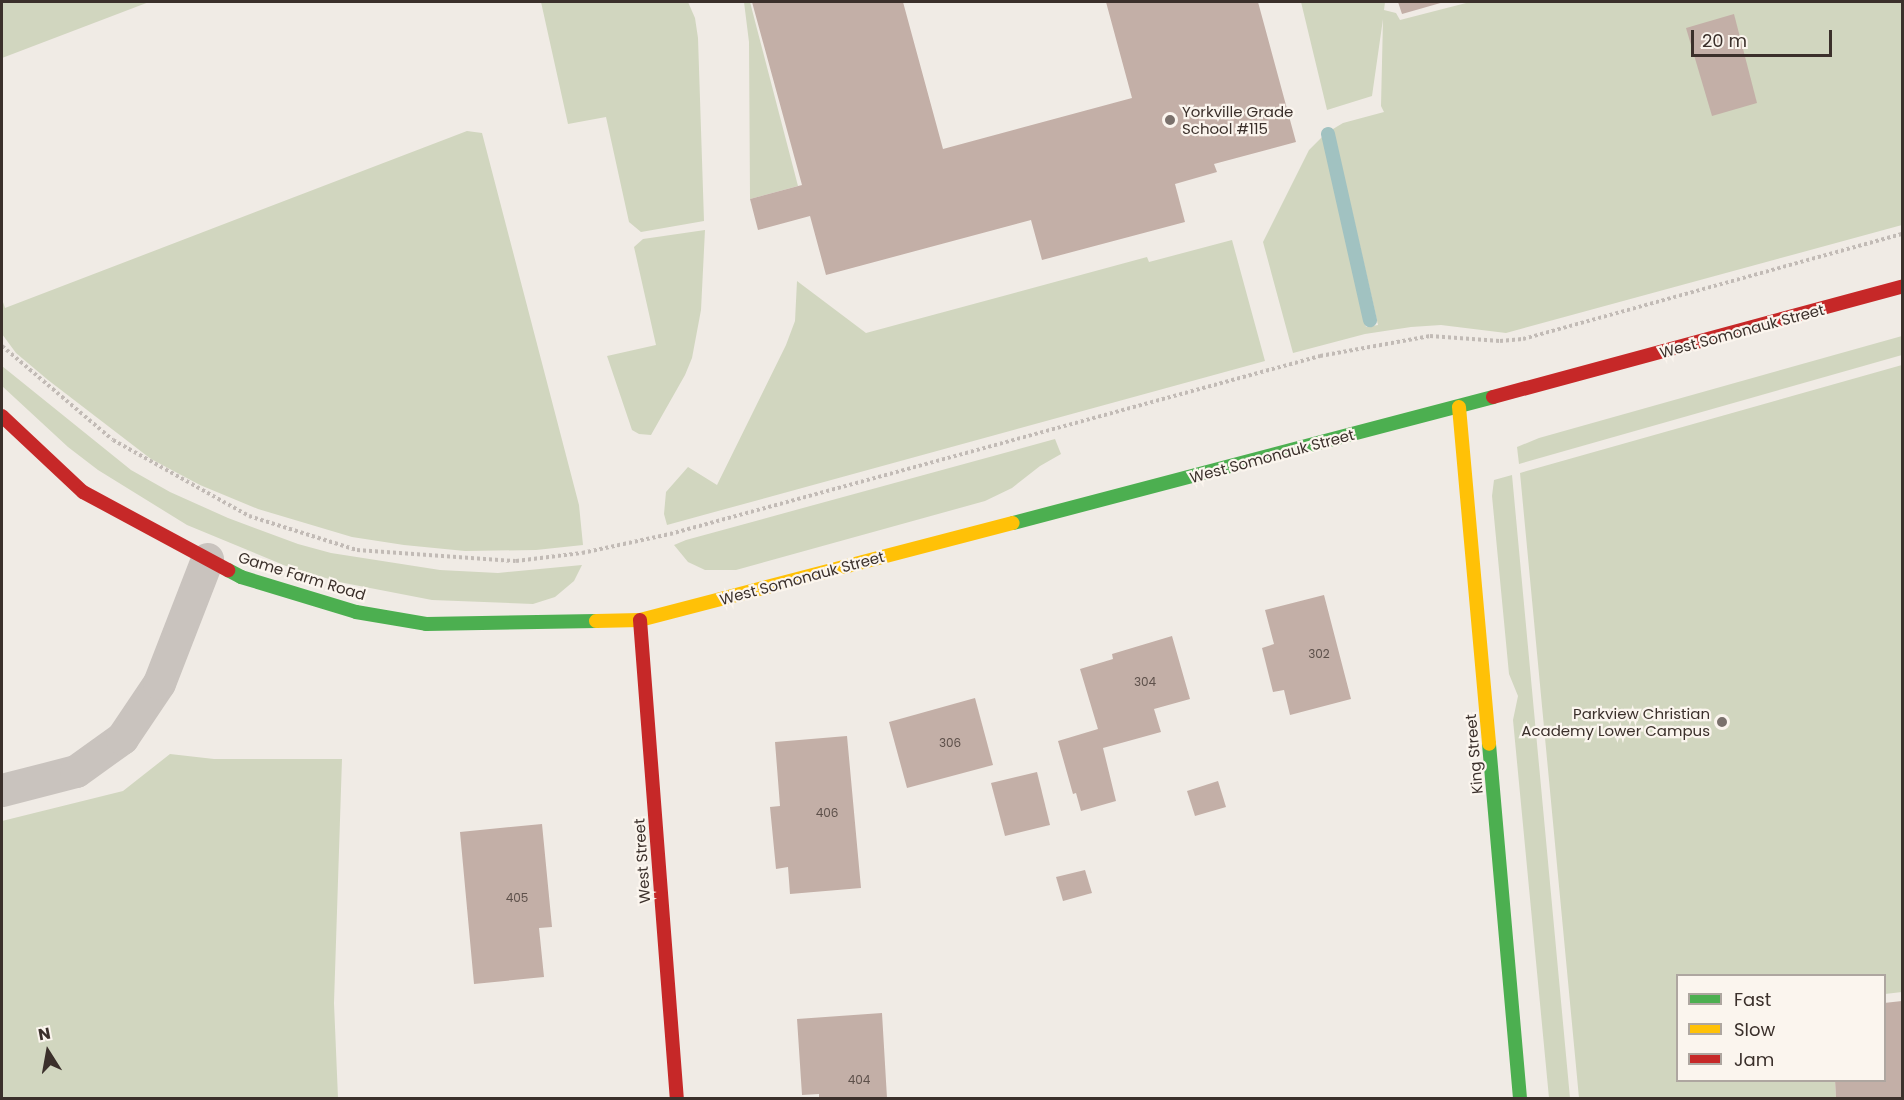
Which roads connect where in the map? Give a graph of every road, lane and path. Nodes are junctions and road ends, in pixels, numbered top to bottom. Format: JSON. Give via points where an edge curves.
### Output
{"nodes":[{"id":1,"x":1902,"y":234,"type":"edge"},
{"id":2,"x":1902,"y":287,"type":"edge"},
{"id":3,"x":2,"y":346,"type":"edge"},
{"id":4,"x":1459,"y":407,"type":"junction"},
{"id":5,"x":2,"y":416,"type":"edge"},
{"id":6,"x":207,"y":559,"type":"junction"},
{"id":7,"x":640,"y":620,"type":"junction"},
{"id":8,"x":2,"y":790,"type":"edge"},
{"id":9,"x":677,"y":1098,"type":"edge"},
{"id":10,"x":1520,"y":1098,"type":"edge"}],
"edges":[{"from":1,"to":3,"type":"path","via":[[1523,339],[1430,336],[1320,356],[670,534],[582,553],[516,561],[357,550],[249,516],[113,440]]},
{"from":2,"to":4,"type":"street","name":"West Somonauk Street"},
{"from":4,"to":7,"type":"street","name":"West Somonauk Street"},
{"from":4,"to":10,"type":"street","name":"King Street"},
{"from":5,"to":6,"type":"street","name":"Game Farm Road","via":[[83,492]]},
{"from":6,"to":7,"type":"street","name":"Game Farm Road","via":[[241,577],[356,612],[426,624]]},
{"from":6,"to":8,"type":"street","via":[[159,683],[122,738],[76,771]]},
{"from":7,"to":9,"type":"street","name":"West Street"}]}
